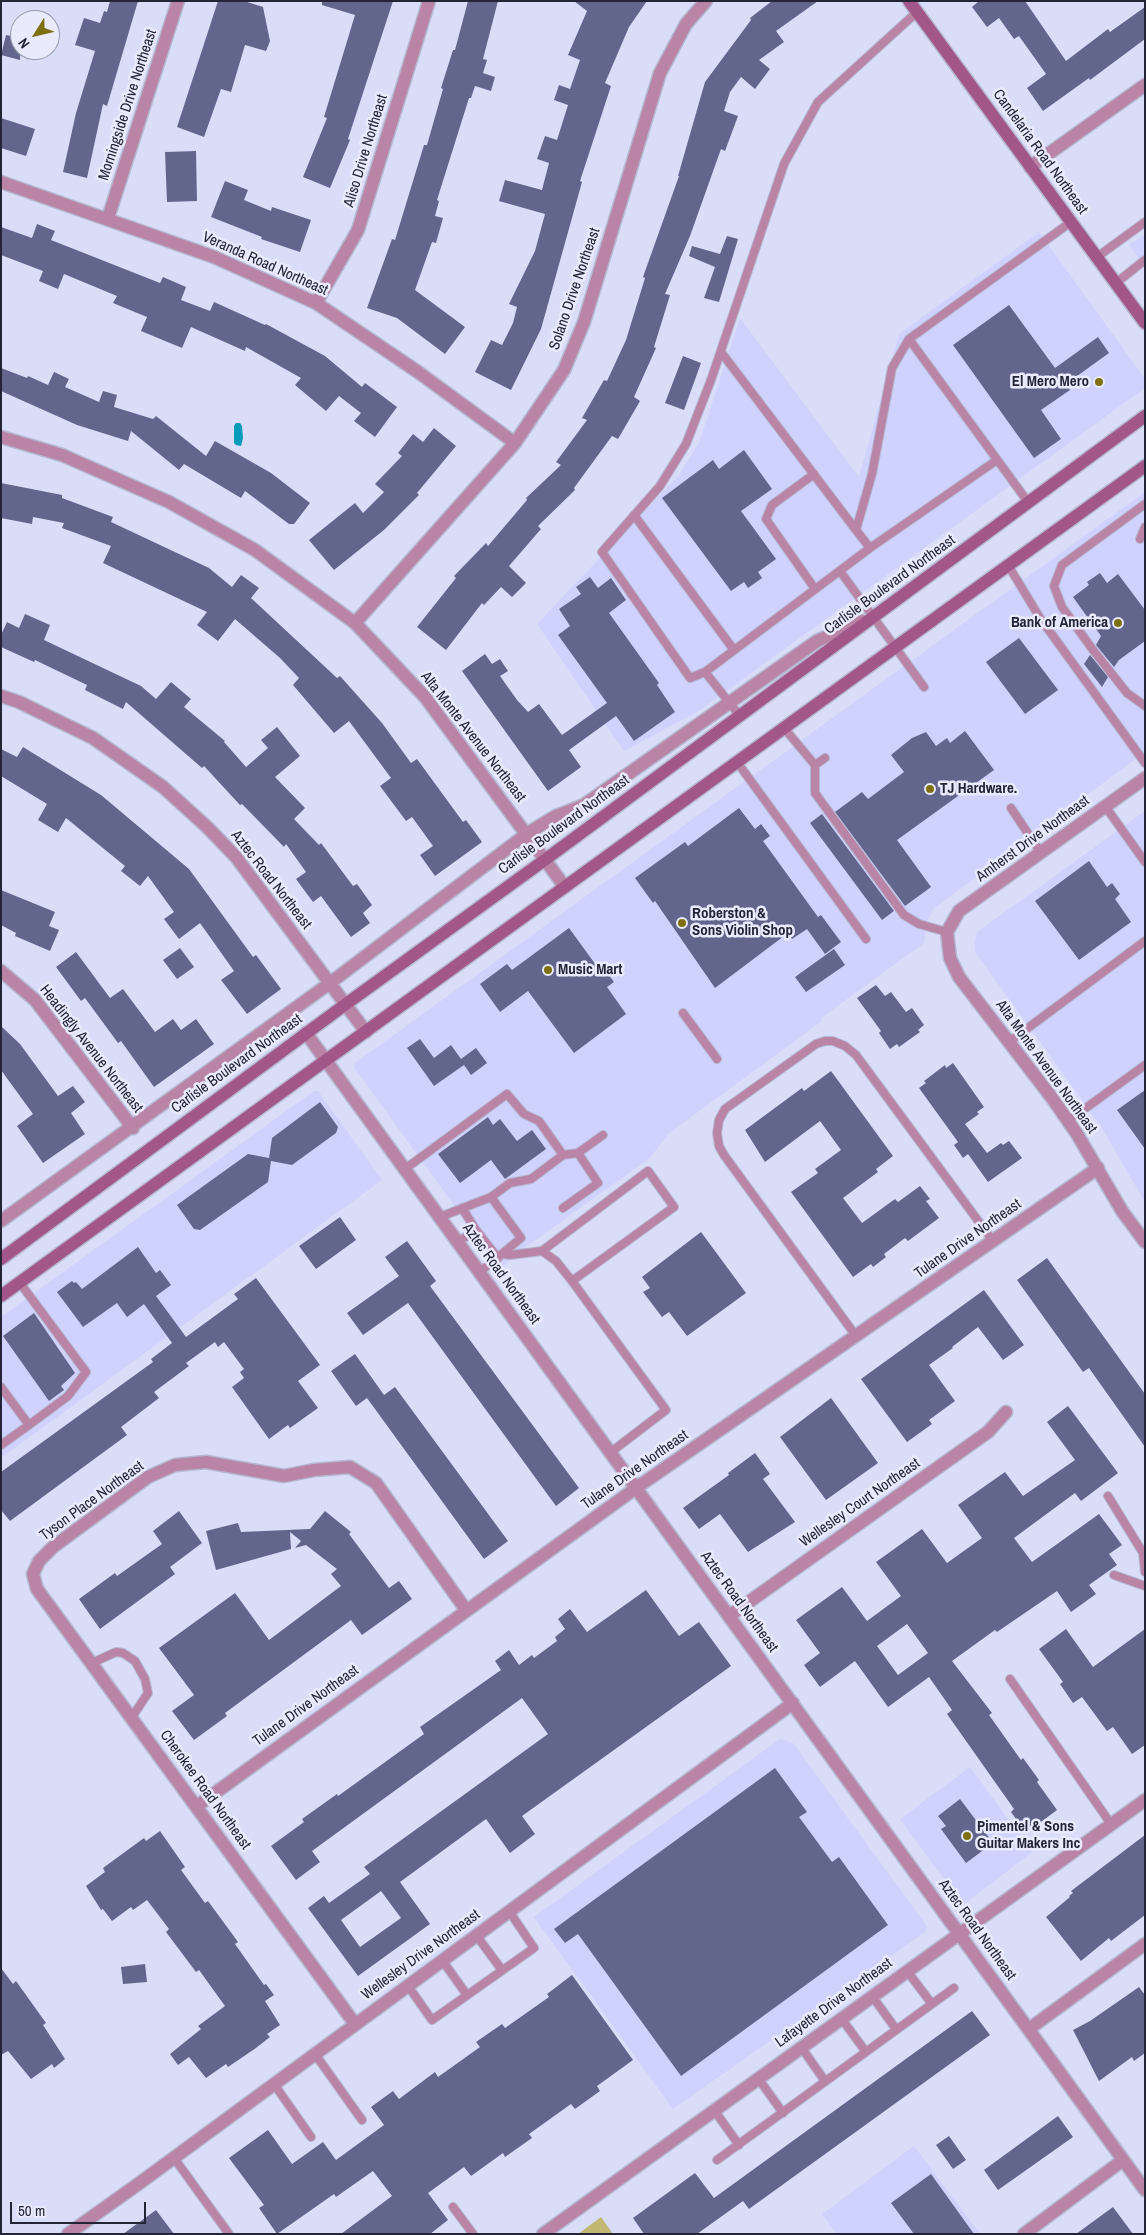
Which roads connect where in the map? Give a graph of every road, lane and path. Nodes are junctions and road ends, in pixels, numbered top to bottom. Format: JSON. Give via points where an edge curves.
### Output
{"nodes":[{"id":1,"x":178,"y":1,"type":"edge"},
{"id":2,"x":429,"y":1,"type":"edge"},
{"id":3,"x":706,"y":1,"type":"edge"},
{"id":4,"x":909,"y":1,"type":"edge"},
{"id":5,"x":917,"y":12,"type":"junction"},
{"id":6,"x":1145,"y":85,"type":"edge"},
{"id":7,"x":1030,"y":166,"type":"junction"},
{"id":8,"x":1,"y":182,"type":"edge"},
{"id":9,"x":108,"y":218,"type":"junction"},
{"id":10,"x":1071,"y":222,"type":"junction"},
{"id":11,"x":1145,"y":222,"type":"edge"},
{"id":12,"x":1097,"y":257,"type":"junction"},
{"id":13,"x":1145,"y":260,"type":"edge"},
{"id":14,"x":1116,"y":283,"type":"junction"},
{"id":15,"x":316,"y":303,"type":"junction"},
{"id":16,"x":1145,"y":323,"type":"edge"},
{"id":17,"x":909,"y":339,"type":"junction"},
{"id":18,"x":721,"y":352,"type":"junction"},
{"id":19,"x":1145,"y":416,"type":"edge"},
{"id":20,"x":1,"y":436,"type":"edge"},
{"id":21,"x":515,"y":443,"type":"junction"},
{"id":22,"x":997,"y":460,"type":"junction"},
{"id":23,"x":1145,"y":466,"type":"edge"},
{"id":24,"x":814,"y":474,"type":"junction"},
{"id":25,"x":1028,"y":502,"type":"junction"},
{"id":26,"x":1145,"y":504,"type":"edge"},
{"id":27,"x":634,"y":515,"type":"junction"},
{"id":28,"x":1145,"y":527,"type":"edge"},
{"id":29,"x":856,"y":530,"type":"junction"},
{"id":30,"x":1140,"y":539,"type":"dead end"},
{"id":31,"x":870,"y":548,"type":"junction"},
{"id":32,"x":1008,"y":565,"type":"junction"},
{"id":33,"x":840,"y":570,"type":"junction"},
{"id":34,"x":815,"y":589,"type":"junction"},
{"id":35,"x":875,"y":616,"type":"junction"},
{"id":36,"x":355,"y":623,"type":"junction"},
{"id":37,"x":896,"y":647,"type":"junction"},
{"id":38,"x":734,"y":650,"type":"junction"},
{"id":39,"x":705,"y":672,"type":"junction"},
{"id":40,"x":924,"y":687,"type":"dead end"},
{"id":41,"x":1,"y":696,"type":"edge"},
{"id":42,"x":729,"y":703,"type":"junction"},
{"id":43,"x":1145,"y":706,"type":"edge"},
{"id":44,"x":740,"y":716,"type":"junction"},
{"id":45,"x":784,"y":728,"type":"junction"},
{"id":46,"x":825,"y":758,"type":"dead end"},
{"id":47,"x":737,"y":762,"type":"junction"},
{"id":48,"x":1145,"y":763,"type":"edge"},
{"id":49,"x":815,"y":766,"type":"junction"},
{"id":50,"x":1145,"y":778,"type":"edge"},
{"id":51,"x":1105,"y":806,"type":"junction"},
{"id":52,"x":1011,"y":808,"type":"dead end"},
{"id":53,"x":528,"y":833,"type":"junction"},
{"id":54,"x":1041,"y":853,"type":"junction"},
{"id":55,"x":546,"y":859,"type":"junction"},
{"id":56,"x":1145,"y":862,"type":"edge"},
{"id":57,"x":566,"y":887,"type":"junction"},
{"id":58,"x":947,"y":932,"type":"junction"},
{"id":59,"x":866,"y":939,"type":"dead end"},
{"id":60,"x":1145,"y":941,"type":"edge"},
{"id":61,"x":1,"y":971,"type":"edge"},
{"id":62,"x":330,"y":983,"type":"junction"},
{"id":63,"x":346,"y":1004,"type":"junction"},
{"id":64,"x":683,"y":1013,"type":"dead end"},
{"id":65,"x":366,"y":1032,"type":"junction"},
{"id":66,"x":306,"y":1033,"type":"junction"},
{"id":67,"x":1009,"y":1042,"type":"junction"},
{"id":68,"x":717,"y":1059,"type":"dead end"},
{"id":69,"x":326,"y":1060,"type":"junction"},
{"id":70,"x":1145,"y":1065,"type":"edge"},
{"id":71,"x":1068,"y":1121,"type":"junction"},
{"id":72,"x":133,"y":1128,"type":"junction"},
{"id":73,"x":603,"y":1135,"type":"dead end"},
{"id":74,"x":578,"y":1153,"type":"junction"},
{"id":75,"x":563,"y":1155,"type":"junction"},
{"id":76,"x":1098,"y":1168,"type":"junction"},
{"id":77,"x":405,"y":1169,"type":"junction"},
{"id":78,"x":491,"y":1197,"type":"junction"},
{"id":79,"x":462,"y":1208,"type":"junction"},
{"id":80,"x":563,"y":1208,"type":"dead end"},
{"id":81,"x":440,"y":1217,"type":"junction"},
{"id":82,"x":1,"y":1221,"type":"edge"},
{"id":83,"x":476,"y":1230,"type":"junction"},
{"id":84,"x":993,"y":1241,"type":"junction"},
{"id":85,"x":458,"y":1242,"type":"junction"},
{"id":86,"x":1145,"y":1242,"type":"edge"},
{"id":87,"x":542,"y":1251,"type":"junction"},
{"id":88,"x":500,"y":1256,"type":"junction"},
{"id":89,"x":1,"y":1258,"type":"edge"},
{"id":90,"x":480,"y":1272,"type":"junction"},
{"id":91,"x":572,"y":1281,"type":"junction"},
{"id":92,"x":20,"y":1282,"type":"junction"},
{"id":93,"x":1,"y":1296,"type":"edge"},
{"id":94,"x":856,"y":1336,"type":"junction"},
{"id":95,"x":1,"y":1387,"type":"edge"},
{"id":96,"x":1006,"y":1412,"type":"dead end"},
{"id":97,"x":29,"y":1425,"type":"junction"},
{"id":98,"x":1,"y":1445,"type":"edge"},
{"id":99,"x":611,"y":1452,"type":"junction"},
{"id":100,"x":636,"y":1488,"type":"junction"},
{"id":101,"x":1108,"y":1496,"type":"dead end"},
{"id":102,"x":1145,"y":1572,"type":"edge"},
{"id":103,"x":33,"y":1574,"type":"joint"},
{"id":104,"x":1114,"y":1575,"type":"dead end"},
{"id":105,"x":1145,"y":1586,"type":"edge"},
{"id":106,"x":466,"y":1610,"type":"junction"},
{"id":107,"x":729,"y":1616,"type":"junction"},
{"id":108,"x":92,"y":1663,"type":"junction"},
{"id":109,"x":1010,"y":1679,"type":"dead end"},
{"id":110,"x":793,"y":1703,"type":"junction"},
{"id":111,"x":132,"y":1717,"type":"junction"},
{"id":112,"x":1145,"y":1800,"type":"edge"},
{"id":113,"x":197,"y":1806,"type":"junction"},
{"id":114,"x":1111,"y":1824,"type":"junction"},
{"id":115,"x":509,"y":1911,"type":"junction"},
{"id":116,"x":958,"y":1934,"type":"junction"},
{"id":117,"x":476,"y":1935,"type":"junction"},
{"id":118,"x":1145,"y":1944,"type":"edge"},
{"id":119,"x":442,"y":1960,"type":"junction"},
{"id":120,"x":502,"y":1970,"type":"junction"},
{"id":121,"x":907,"y":1970,"type":"junction"},
{"id":122,"x":408,"y":1986,"type":"junction"},
{"id":123,"x":954,"y":1988,"type":"dead end"},
{"id":124,"x":467,"y":1995,"type":"junction"},
{"id":125,"x":872,"y":1996,"type":"junction"},
{"id":126,"x":932,"y":2004,"type":"junction"},
{"id":127,"x":842,"y":2018,"type":"junction"},
{"id":128,"x":354,"y":2024,"type":"junction"},
{"id":129,"x":896,"y":2029,"type":"junction"},
{"id":130,"x":1029,"y":2029,"type":"junction"},
{"id":131,"x":800,"y":2047,"type":"junction"},
{"id":132,"x":866,"y":2052,"type":"junction"},
{"id":133,"x":315,"y":2054,"type":"junction"},
{"id":134,"x":758,"y":2078,"type":"junction"},
{"id":135,"x":826,"y":2081,"type":"junction"},
{"id":136,"x":274,"y":2084,"type":"junction"},
{"id":137,"x":714,"y":2110,"type":"junction"},
{"id":138,"x":783,"y":2113,"type":"junction"},
{"id":139,"x":362,"y":2120,"type":"dead end"},
{"id":140,"x":311,"y":2137,"type":"dead end"},
{"id":141,"x":739,"y":2145,"type":"junction"},
{"id":142,"x":174,"y":2158,"type":"junction"},
{"id":143,"x":717,"y":2160,"type":"dead end"},
{"id":144,"x":1124,"y":2160,"type":"junction"},
{"id":145,"x":1145,"y":2190,"type":"edge"},
{"id":146,"x":453,"y":2207,"type":"dead end"},
{"id":147,"x":68,"y":2234,"type":"edge"},
{"id":148,"x":229,"y":2234,"type":"edge"},
{"id":149,"x":473,"y":2234,"type":"edge"},
{"id":150,"x":543,"y":2234,"type":"edge"},
{"id":151,"x":1024,"y":2234,"type":"edge"}],
"edges":[{"from":1,"to":9,"type":"street","name":"Morningside Drive Northeast"},
{"from":2,"to":15,"type":"street","name":"Aliso Drive Northeast","via":[[358,230]]},
{"from":3,"to":21,"type":"street","name":"Solano Drive Northeast","via":[[686,24],[660,74],[584,322],[564,370]]},
{"from":4,"to":5,"type":"main road","name":"Candelaria Road Northeast"},
{"from":5,"to":7,"type":"main road","name":"Candelaria Road Northeast"},
{"from":5,"to":18,"type":"lane","via":[[818,102],[784,164]]},
{"from":6,"to":7,"type":"street"},
{"from":7,"to":10,"type":"main road","name":"Candelaria Road Northeast"},
{"from":8,"to":9,"type":"street","name":"Veranda Road Northeast"},
{"from":9,"to":15,"type":"street","name":"Veranda Road Northeast","via":[[214,257]]},
{"from":10,"to":12,"type":"main road","name":"Candelaria Road Northeast"},
{"from":10,"to":17,"type":"lane"},
{"from":11,"to":12,"type":"lane"},
{"from":12,"to":14,"type":"main road","name":"Candelaria Road Northeast"},
{"from":13,"to":14,"type":"lane"},
{"from":14,"to":16,"type":"main road","name":"Candelaria Road Northeast"},
{"from":15,"to":21,"type":"street","name":"Veranda Road Northeast"},
{"from":17,"to":22,"type":"lane"},
{"from":17,"to":29,"type":"lane","via":[[892,368],[872,474]]},
{"from":18,"to":24,"type":"lane"},
{"from":18,"to":27,"type":"lane","via":[[686,444],[660,486]]},
{"from":19,"to":25,"type":"main road","name":"Carlisle Boulevard Northeast"},
{"from":20,"to":36,"type":"street","name":"Alta Monte Avenue Northeast","via":[[62,456],[169,502],[255,550]]},
{"from":21,"to":36,"type":"street","name":"Solano Drive Northeast"},
{"from":22,"to":25,"type":"lane"},
{"from":22,"to":31,"type":"lane"},
{"from":23,"to":32,"type":"main road"},
{"from":24,"to":29,"type":"lane"},
{"from":24,"to":34,"type":"lane","via":[[772,504],[766,519]]},
{"from":25,"to":35,"type":"main road","name":"Carlisle Boulevard Northeast"},
{"from":26,"to":43,"type":"lane","via":[[1062,565],[1054,586],[1062,607],[1093,650],[1127,693]]},
{"from":27,"to":38,"type":"lane"},
{"from":27,"to":39,"type":"lane","via":[[602,552],[690,678]]},
{"from":28,"to":30,"type":"lane"},
{"from":29,"to":31,"type":"lane"},
{"from":31,"to":33,"type":"lane"},
{"from":32,"to":37,"type":"main road"},
{"from":32,"to":48,"type":"lane","via":[[1040,618]]},
{"from":33,"to":34,"type":"lane"},
{"from":33,"to":35,"type":"lane"},
{"from":34,"to":38,"type":"lane"},
{"from":35,"to":37,"type":"lane"},
{"from":35,"to":42,"type":"street","via":[[817,641]]},
{"from":35,"to":44,"type":"main road","name":"Carlisle Boulevard Northeast"},
{"from":36,"to":53,"type":"street","name":"Alta Monte Avenue Northeast","via":[[425,697]]},
{"from":37,"to":40,"type":"lane"},
{"from":37,"to":45,"type":"main road"},
{"from":38,"to":39,"type":"lane"},
{"from":39,"to":42,"type":"lane"},
{"from":41,"to":62,"type":"street","name":"Aztec Road Northeast","via":[[93,738],[163,787],[236,857]]},
{"from":42,"to":44,"type":"lane"},
{"from":42,"to":53,"type":"street","via":[[584,805],[556,816]]},
{"from":44,"to":55,"type":"main road","name":"Carlisle Boulevard Northeast"},
{"from":45,"to":47,"type":"main road"},
{"from":45,"to":49,"type":"lane"},
{"from":46,"to":49,"type":"lane"},
{"from":47,"to":57,"type":"main road"},
{"from":47,"to":59,"type":"lane"},
{"from":49,"to":58,"type":"lane","via":[[815,793],[904,915],[919,924]]},
{"from":50,"to":51,"type":"street","name":"Amherst Drive Northeast"},
{"from":51,"to":54,"type":"street","name":"Amherst Drive Northeast"},
{"from":51,"to":56,"type":"lane"},
{"from":52,"to":54,"type":"lane"},
{"from":53,"to":55,"type":"street","name":"Alta Monte Avenue Northeast"},
{"from":53,"to":62,"type":"street"},
{"from":54,"to":58,"type":"street","name":"Amherst Drive Northeast","via":[[959,911]]},
{"from":55,"to":57,"type":"street","name":"Alta Monte Avenue Northeast"},
{"from":55,"to":63,"type":"main road","name":"Carlisle Boulevard Northeast"},
{"from":57,"to":65,"type":"main road"},
{"from":58,"to":67,"type":"street","name":"Alta Monte Avenue Northeast","via":[[950,958],[959,977]]},
{"from":60,"to":67,"type":"lane"},
{"from":61,"to":72,"type":"street","name":"Headingly Avenue Northeast","via":[[35,1000]]},
{"from":62,"to":63,"type":"street","name":"Aztec Road Northeast"},
{"from":62,"to":72,"type":"street"},
{"from":63,"to":65,"type":"street","name":"Aztec Road Northeast"},
{"from":63,"to":66,"type":"main road","name":"Carlisle Boulevard Northeast"},
{"from":64,"to":68,"type":"lane"},
{"from":65,"to":69,"type":"main road"},
{"from":66,"to":69,"type":"street","name":"Aztec Road Northeast"},
{"from":66,"to":89,"type":"main road","name":"Carlisle Boulevard Northeast"},
{"from":67,"to":71,"type":"street","name":"Alta Monte Avenue Northeast"},
{"from":69,"to":77,"type":"street","name":"Aztec Road Northeast"},
{"from":69,"to":92,"type":"main road"},
{"from":70,"to":71,"type":"lane"},
{"from":71,"to":76,"type":"street","name":"Alta Monte Avenue Northeast"},
{"from":72,"to":82,"type":"street"},
{"from":73,"to":74,"type":"lane"},
{"from":74,"to":75,"type":"lane"},
{"from":74,"to":80,"type":"lane","via":[[598,1182]]},
{"from":75,"to":77,"type":"lane","via":[[539,1121],[524,1114],[507,1094]]},
{"from":75,"to":78,"type":"lane","via":[[531,1179],[510,1183]]},
{"from":76,"to":84,"type":"street","name":"Tulane Drive Northeast"},
{"from":76,"to":86,"type":"street","name":"Alta Monte Avenue Northeast","via":[[1122,1211]]},
{"from":77,"to":81,"type":"street","name":"Aztec Road Northeast"},
{"from":78,"to":79,"type":"lane"},
{"from":78,"to":88,"type":"lane","via":[[521,1238]]},
{"from":79,"to":81,"type":"lane"},
{"from":79,"to":83,"type":"lane"},
{"from":81,"to":85,"type":"street","name":"Aztec Road Northeast"},
{"from":83,"to":85,"type":"lane"},
{"from":83,"to":88,"type":"lane"},
{"from":84,"to":94,"type":"street","name":"Tulane Drive Northeast"},
{"from":84,"to":94,"type":"lane","via":[[856,1055],[833,1041],[816,1044],[725,1109],[717,1133],[724,1155]]},
{"from":85,"to":90,"type":"street","name":"Aztec Road Northeast"},
{"from":87,"to":88,"type":"lane"},
{"from":87,"to":91,"type":"lane","via":[[556,1261]]},
{"from":87,"to":91,"type":"lane","via":[[648,1171],[674,1207]]},
{"from":88,"to":90,"type":"lane"},
{"from":90,"to":99,"type":"street","name":"Aztec Road Northeast"},
{"from":91,"to":99,"type":"lane","via":[[666,1410]]},
{"from":92,"to":93,"type":"main road"},
{"from":92,"to":97,"type":"lane","via":[[86,1372],[68,1396]]},
{"from":94,"to":100,"type":"street","name":"Tulane Drive Northeast"},
{"from":95,"to":97,"type":"lane"},
{"from":96,"to":107,"type":"street","name":"Wellesley Court Northeast","via":[[988,1432]]},
{"from":97,"to":98,"type":"lane"},
{"from":99,"to":100,"type":"street","name":"Aztec Road Northeast"},
{"from":100,"to":106,"type":"street","name":"Tulane Drive Northeast"},
{"from":100,"to":107,"type":"street","name":"Aztec Road Northeast"},
{"from":101,"to":102,"type":"lane","via":[[1143,1553]]},
{"from":103,"to":106,"type":"street","name":"Tyson Place Northeast","via":[[38,1562],[53,1547],[148,1477],[175,1465],[206,1462],[284,1476],[350,1467],[376,1483]]},
{"from":103,"to":108,"type":"street","name":"Cherokee Road Northeast","via":[[37,1589]]},
{"from":104,"to":105,"type":"lane"},
{"from":106,"to":113,"type":"street","name":"Tulane Drive Northeast"},
{"from":107,"to":110,"type":"street","name":"Aztec Road Northeast"},
{"from":108,"to":111,"type":"street","name":"Cherokee Road Northeast"},
{"from":108,"to":111,"type":"lane","via":[[116,1652],[123,1652],[135,1661],[148,1693]]},
{"from":109,"to":114,"type":"lane"},
{"from":110,"to":115,"type":"street","name":"Wellesley Drive Northeast"},
{"from":110,"to":116,"type":"street","name":"Aztec Road Northeast"},
{"from":111,"to":113,"type":"street","name":"Cherokee Road Northeast"},
{"from":112,"to":114,"type":"street","name":"Lafayette Drive Northeast"},
{"from":113,"to":128,"type":"street","name":"Cherokee Road Northeast"},
{"from":114,"to":116,"type":"street","name":"Lafayette Drive Northeast"},
{"from":115,"to":117,"type":"street","name":"Wellesley Drive Northeast"},
{"from":115,"to":120,"type":"lane","via":[[534,1948]]},
{"from":116,"to":121,"type":"street","name":"Lafayette Drive Northeast"},
{"from":116,"to":130,"type":"street","name":"Aztec Road Northeast"},
{"from":117,"to":119,"type":"street","name":"Wellesley Drive Northeast"},
{"from":117,"to":120,"type":"lane"},
{"from":118,"to":130,"type":"street"},
{"from":119,"to":122,"type":"street","name":"Wellesley Drive Northeast"},
{"from":119,"to":124,"type":"lane"},
{"from":120,"to":124,"type":"lane"},
{"from":121,"to":125,"type":"street","name":"Lafayette Drive Northeast"},
{"from":121,"to":126,"type":"lane"},
{"from":122,"to":124,"type":"lane","via":[[432,2020]]},
{"from":122,"to":128,"type":"street","name":"Wellesley Drive Northeast"},
{"from":123,"to":126,"type":"lane"},
{"from":125,"to":127,"type":"street","name":"Lafayette Drive Northeast"},
{"from":125,"to":129,"type":"lane"},
{"from":126,"to":129,"type":"lane"},
{"from":127,"to":131,"type":"street","name":"Lafayette Drive Northeast"},
{"from":127,"to":132,"type":"lane"},
{"from":128,"to":133,"type":"street","name":"Wellesley Drive Northeast"},
{"from":129,"to":132,"type":"lane"},
{"from":130,"to":144,"type":"street","name":"Aztec Road Northeast"},
{"from":131,"to":134,"type":"street","name":"Lafayette Drive Northeast"},
{"from":131,"to":135,"type":"lane"},
{"from":132,"to":135,"type":"lane"},
{"from":133,"to":136,"type":"street","name":"Wellesley Drive Northeast"},
{"from":133,"to":139,"type":"lane"},
{"from":134,"to":137,"type":"street","name":"Lafayette Drive Northeast"},
{"from":134,"to":138,"type":"lane"},
{"from":135,"to":138,"type":"lane"},
{"from":136,"to":140,"type":"lane"},
{"from":136,"to":142,"type":"street","name":"Wellesley Drive Northeast"},
{"from":137,"to":141,"type":"lane"},
{"from":137,"to":150,"type":"street","name":"Lafayette Drive Northeast"},
{"from":138,"to":141,"type":"lane"},
{"from":141,"to":143,"type":"lane"},
{"from":142,"to":147,"type":"street","name":"Wellesley Drive Northeast"},
{"from":142,"to":148,"type":"lane"},
{"from":144,"to":145,"type":"street","name":"Aztec Road Northeast"},
{"from":144,"to":151,"type":"street"},
{"from":146,"to":149,"type":"lane"}]}
